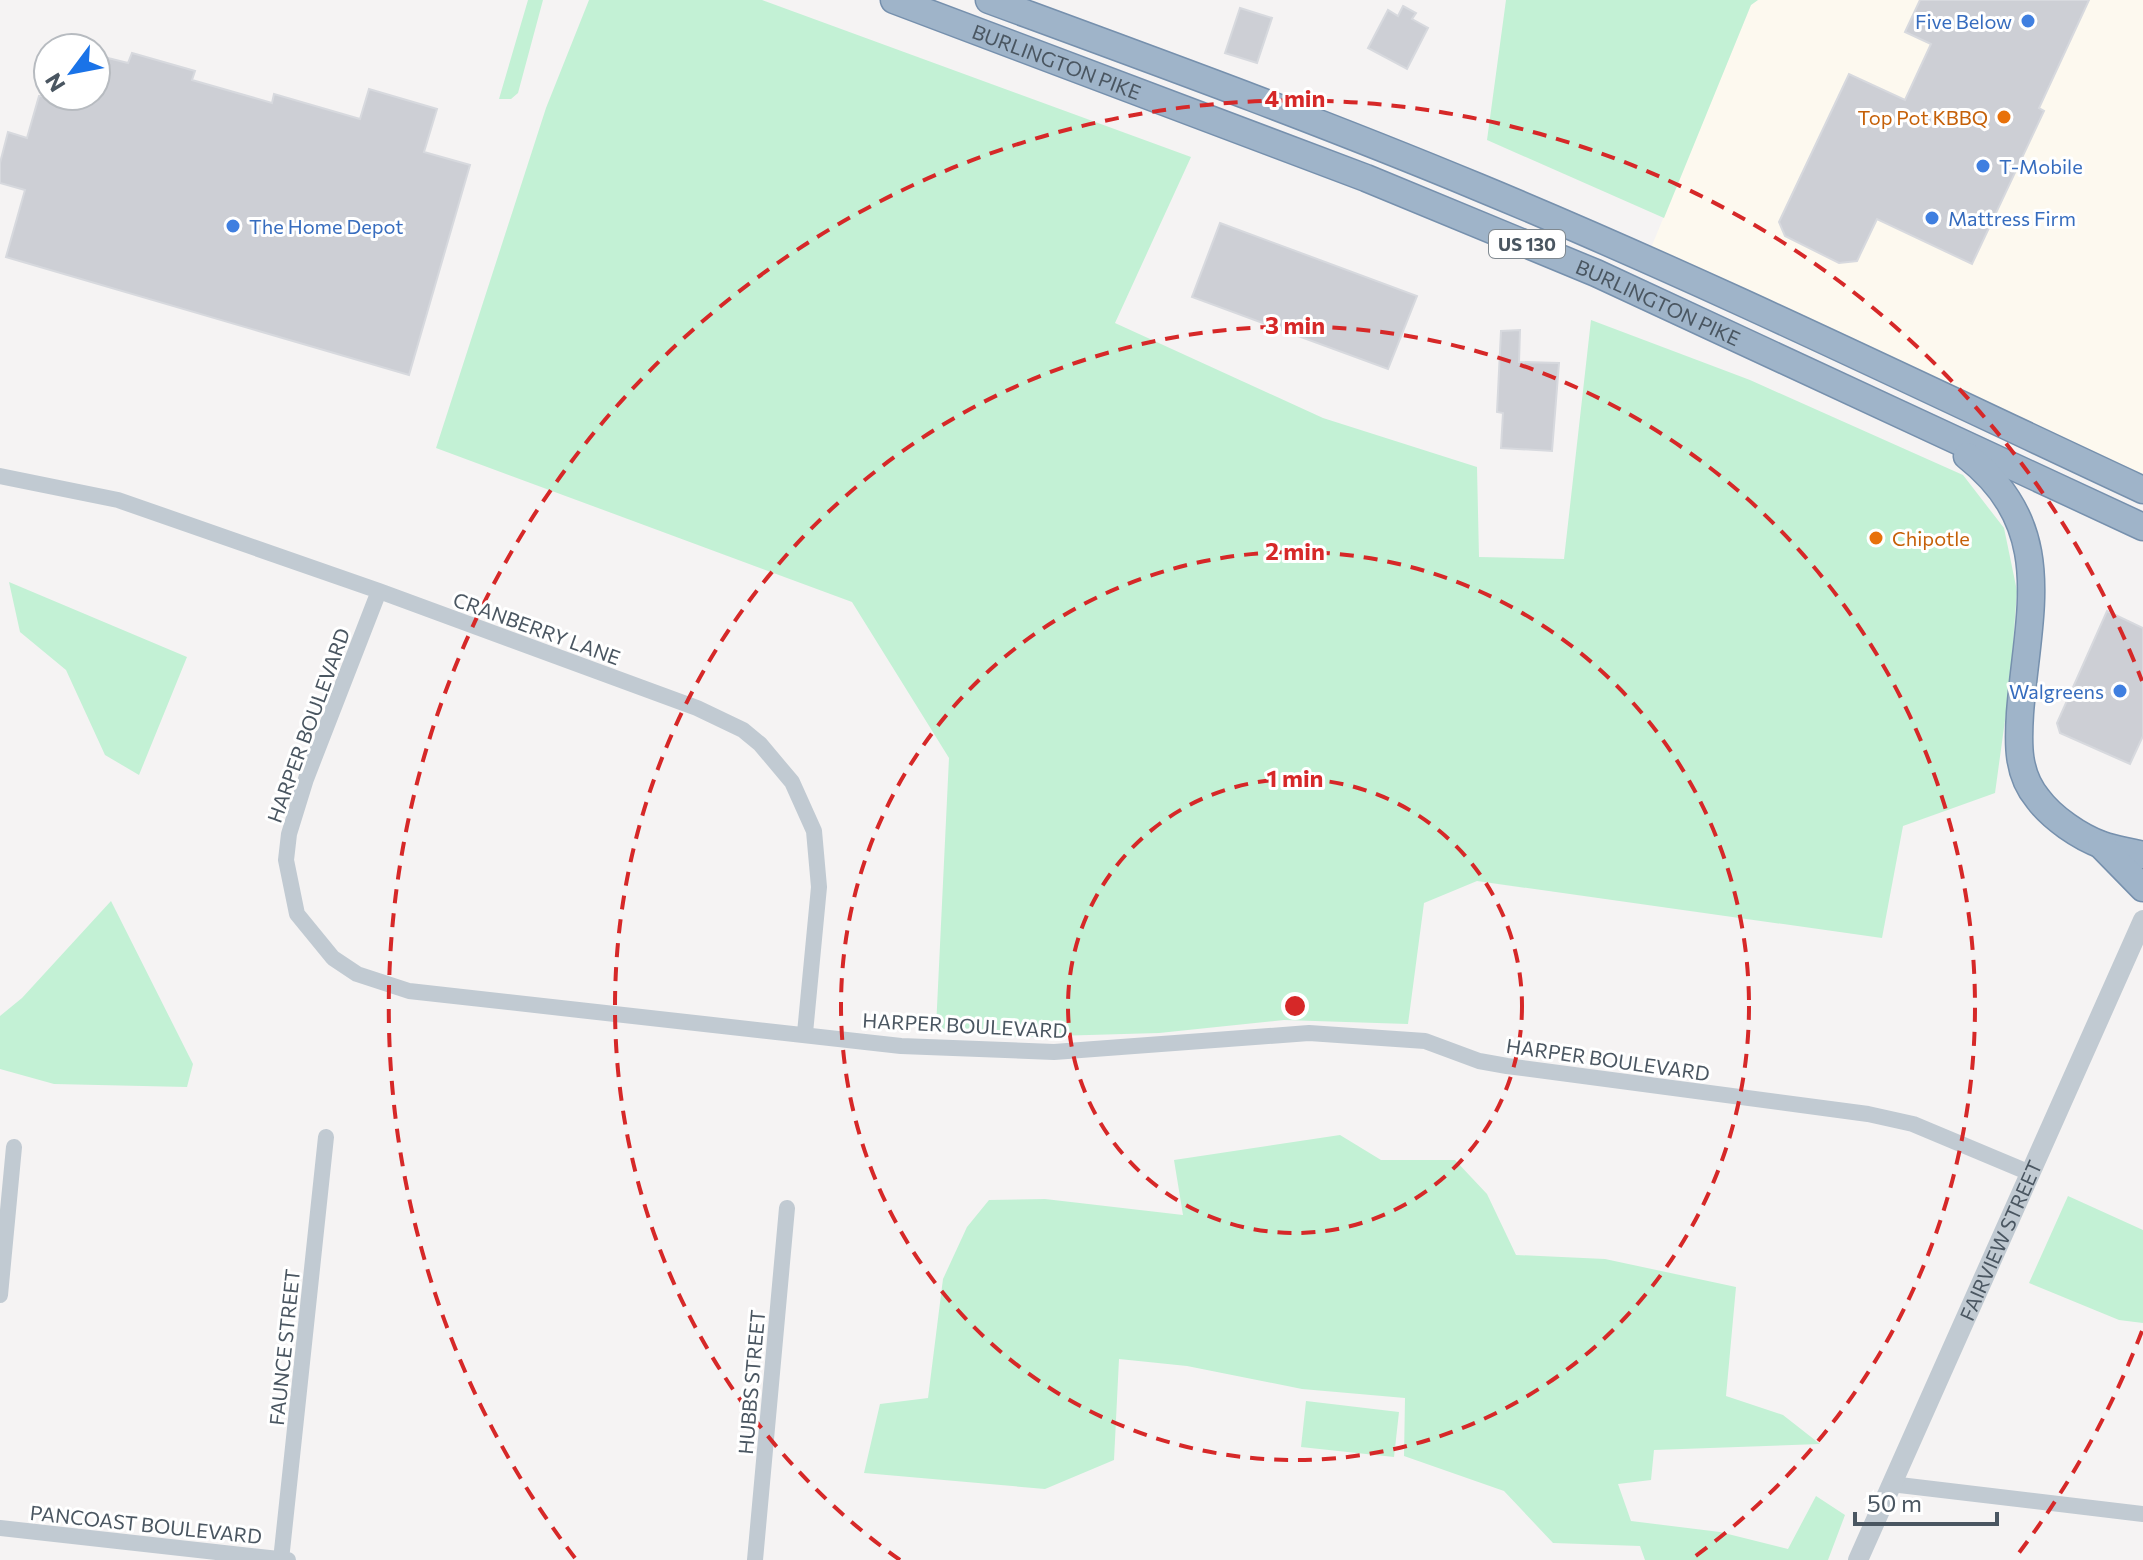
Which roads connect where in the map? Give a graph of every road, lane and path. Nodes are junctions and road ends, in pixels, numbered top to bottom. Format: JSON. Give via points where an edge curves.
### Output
{"nodes":[{"id":1,"x":894,"y":0,"type":"edge"},
{"id":2,"x":989,"y":0,"type":"edge"},
{"id":3,"x":1933,"y":429,"type":"junction"},
{"id":4,"x":0,"y":476,"type":"edge"},
{"id":5,"x":2143,"y":490,"type":"edge"},
{"id":6,"x":2143,"y":527,"type":"edge"},
{"id":7,"x":379,"y":591,"type":"junction"},
{"id":8,"x":2101,"y":845,"type":"junction"},
{"id":9,"x":2143,"y":855,"type":"edge"},
{"id":10,"x":2143,"y":888,"type":"edge"},
{"id":11,"x":2143,"y":920,"type":"edge"},
{"id":12,"x":805,"y":1033,"type":"junction"},
{"id":13,"x":326,"y":1137,"type":"dead end"},
{"id":14,"x":14,"y":1147,"type":"dead end"},
{"id":15,"x":2030,"y":1173,"type":"junction"},
{"id":16,"x":787,"y":1208,"type":"dead end"},
{"id":17,"x":0,"y":1295,"type":"edge"},
{"id":18,"x":1891,"y":1484,"type":"junction"},
{"id":19,"x":2143,"y":1514,"type":"edge"},
{"id":20,"x":0,"y":1528,"type":"edge"},
{"id":21,"x":281,"y":1560,"type":"edge"},
{"id":22,"x":288,"y":1560,"type":"edge"},
{"id":23,"x":755,"y":1560,"type":"edge"},
{"id":24,"x":1858,"y":1560,"type":"edge"}],
"edges":[{"from":1,"to":3,"type":"highway","name":"BURLINGTON PIKE","number":"US 130","via":[[1507,235]]},
{"from":2,"to":5,"type":"highway","name":"BURLINGTON PIKE","number":"US 130","via":[[1477,186]]},
{"from":3,"to":6,"type":"highway","name":"BURLINGTON PIKE","number":"US 130"},
{"from":3,"to":8,"type":"highway","via":[[1990,474],[2012,501],[2025,530],[2032,562],[2019,755],[2025,781],[2060,820]]},
{"from":4,"to":7,"type":"street","name":"CRANBERRY LANE","via":[[118,500]]},
{"from":7,"to":12,"type":"street","name":"CRANBERRY LANE","via":[[697,708],[760,744],[792,782],[814,831],[819,887]]},
{"from":7,"to":12,"type":"street","name":"HARPER BOULEVARD","via":[[306,779],[286,860],[297,914],[333,958],[357,974],[409,991]]},
{"from":8,"to":9,"type":"highway"},
{"from":8,"to":10,"type":"highway"},
{"from":11,"to":15,"type":"street","name":"FAIRVIEW STREET"},
{"from":12,"to":15,"type":"street","name":"HARPER BOULEVARD","via":[[901,1046],[1054,1052],[1309,1033],[1425,1041],[1507,1066],[1868,1114],[1927,1129]]},
{"from":13,"to":21,"type":"street","name":"FAUNCE STREET"},
{"from":14,"to":17,"type":"street"},
{"from":15,"to":18,"type":"street","name":"FAIRVIEW STREET"},
{"from":16,"to":23,"type":"street","name":"HUBBS STREET"},
{"from":18,"to":19,"type":"street"},
{"from":18,"to":24,"type":"street","name":"FAIRVIEW STREET"},
{"from":20,"to":21,"type":"street","name":"PANCOAST BOULEVARD"},
{"from":21,"to":22,"type":"street","name":"PANCOAST BOULEVARD"}]}
